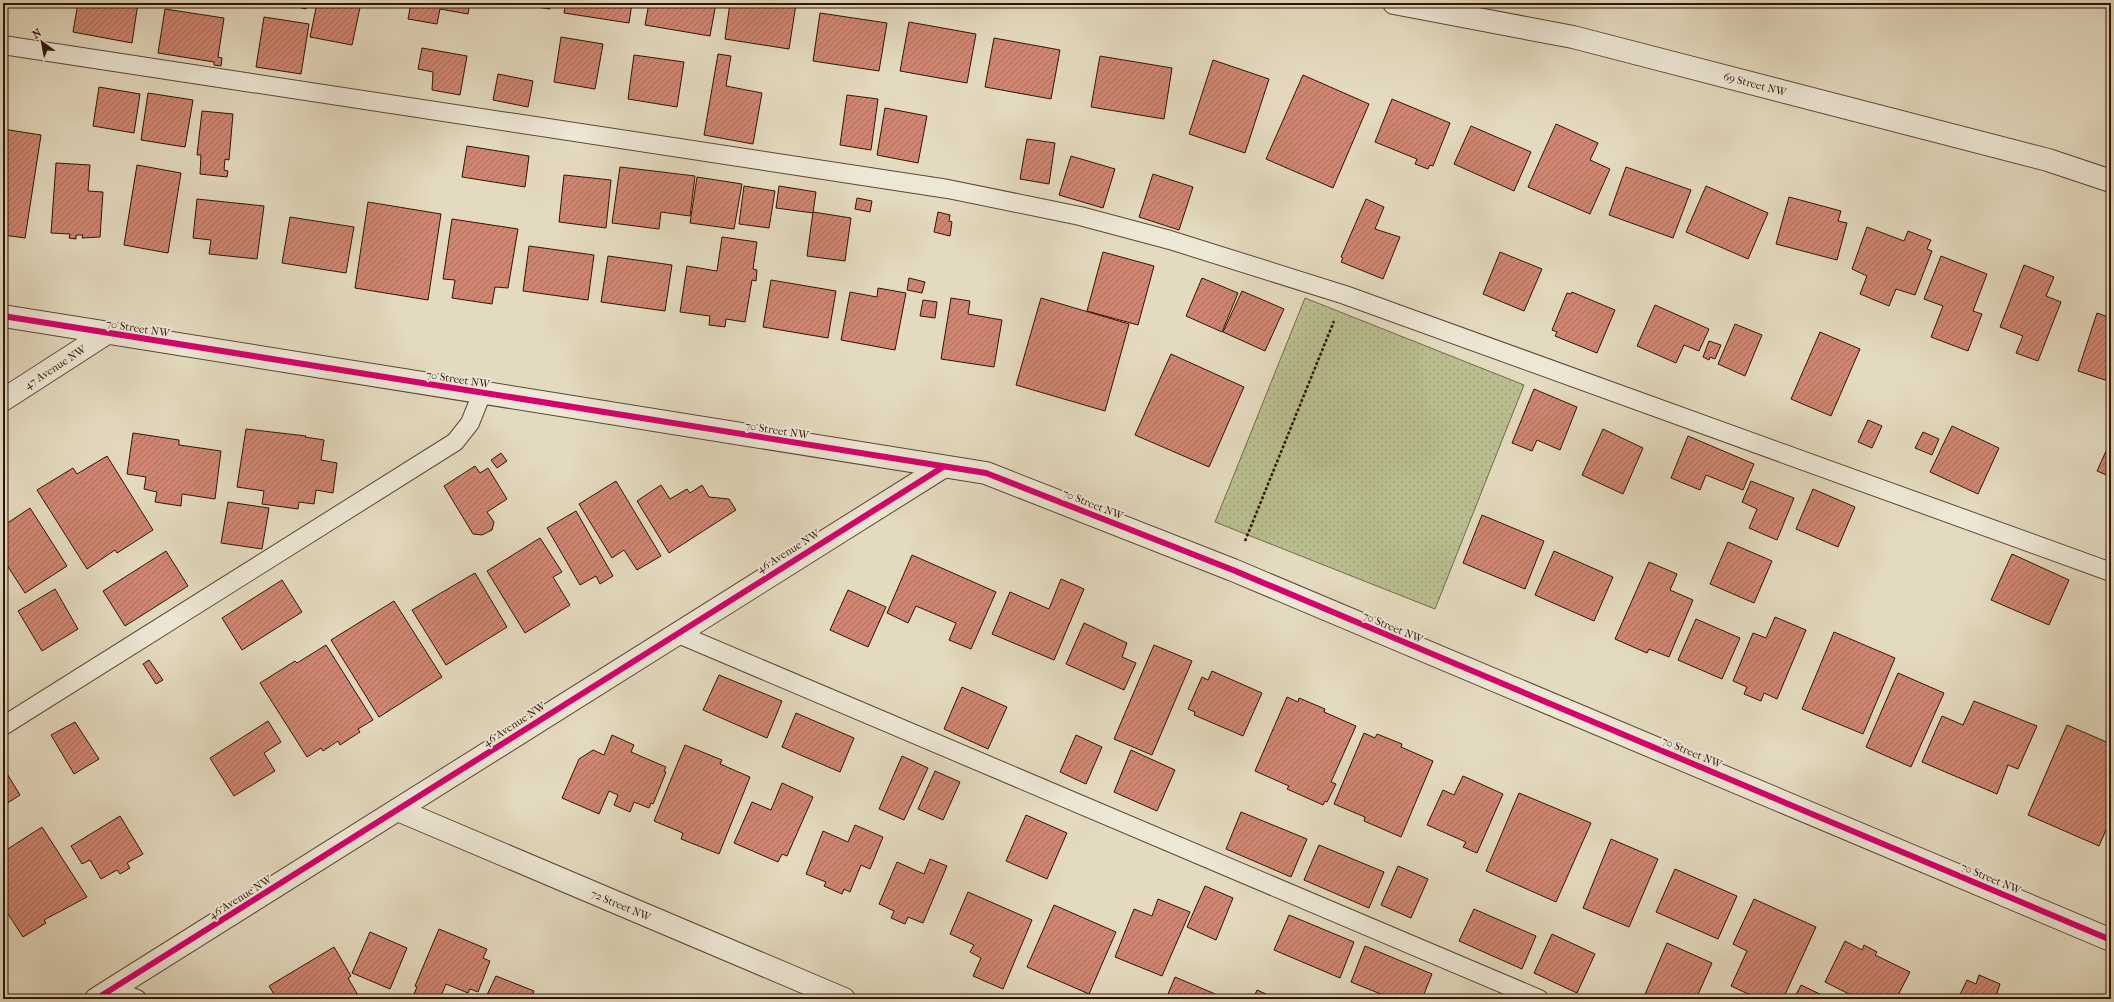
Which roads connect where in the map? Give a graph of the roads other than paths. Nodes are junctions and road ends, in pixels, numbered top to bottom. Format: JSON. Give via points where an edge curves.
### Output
{"nodes":[{"id":1,"x":1394,"y":3,"type":"edge"},
{"id":2,"x":3,"y":45,"type":"edge"},
{"id":3,"x":2111,"y":181,"type":"edge"},
{"id":4,"x":3,"y":316,"type":"edge"},
{"id":5,"x":107,"y":333,"type":"junction"},
{"id":6,"x":482,"y":393,"type":"junction"},
{"id":7,"x":3,"y":400,"type":"edge"},
{"id":8,"x":943,"y":467,"type":"junction"},
{"id":9,"x":2111,"y":572,"type":"edge"},
{"id":10,"x":676,"y":633,"type":"junction"},
{"id":11,"x":3,"y":726,"type":"edge"},
{"id":12,"x":398,"y":810,"type":"junction"},
{"id":13,"x":2111,"y":940,"type":"edge"},
{"id":14,"x":104,"y":994,"type":"edge"},
{"id":15,"x":137,"y":999,"type":"edge"},
{"id":16,"x":844,"y":999,"type":"edge"},
{"id":17,"x":1539,"y":999,"type":"edge"}],
"edges":[{"from":1,"to":3,"type":"street","name":"69 Street NW","via":[[1573,36],[2048,160]]},
{"from":2,"to":9,"type":"lane","via":[[948,190],[1080,216],[1170,240],[1345,295]]},
{"from":4,"to":5,"type":"street","name":"70 Street NW"},
{"from":5,"to":6,"type":"street","name":"70 Street NW"},
{"from":5,"to":7,"type":"street","name":"47 Avenue NW"},
{"from":6,"to":8,"type":"street","name":"70 Street NW"},
{"from":6,"to":11,"type":"lane","via":[[470,423],[455,442]]},
{"from":8,"to":10,"type":"street","name":"46 Avenue NW"},
{"from":8,"to":13,"type":"street","name":"70 Street NW","via":[[986,473],[1233,570]]},
{"from":10,"to":12,"type":"street","name":"46 Avenue NW"},
{"from":10,"to":17,"type":"lane"},
{"from":12,"to":14,"type":"street","name":"46 Avenue NW"},
{"from":12,"to":16,"type":"street","name":"72 Street NW"},
{"from":14,"to":15,"type":"lane"}]}
